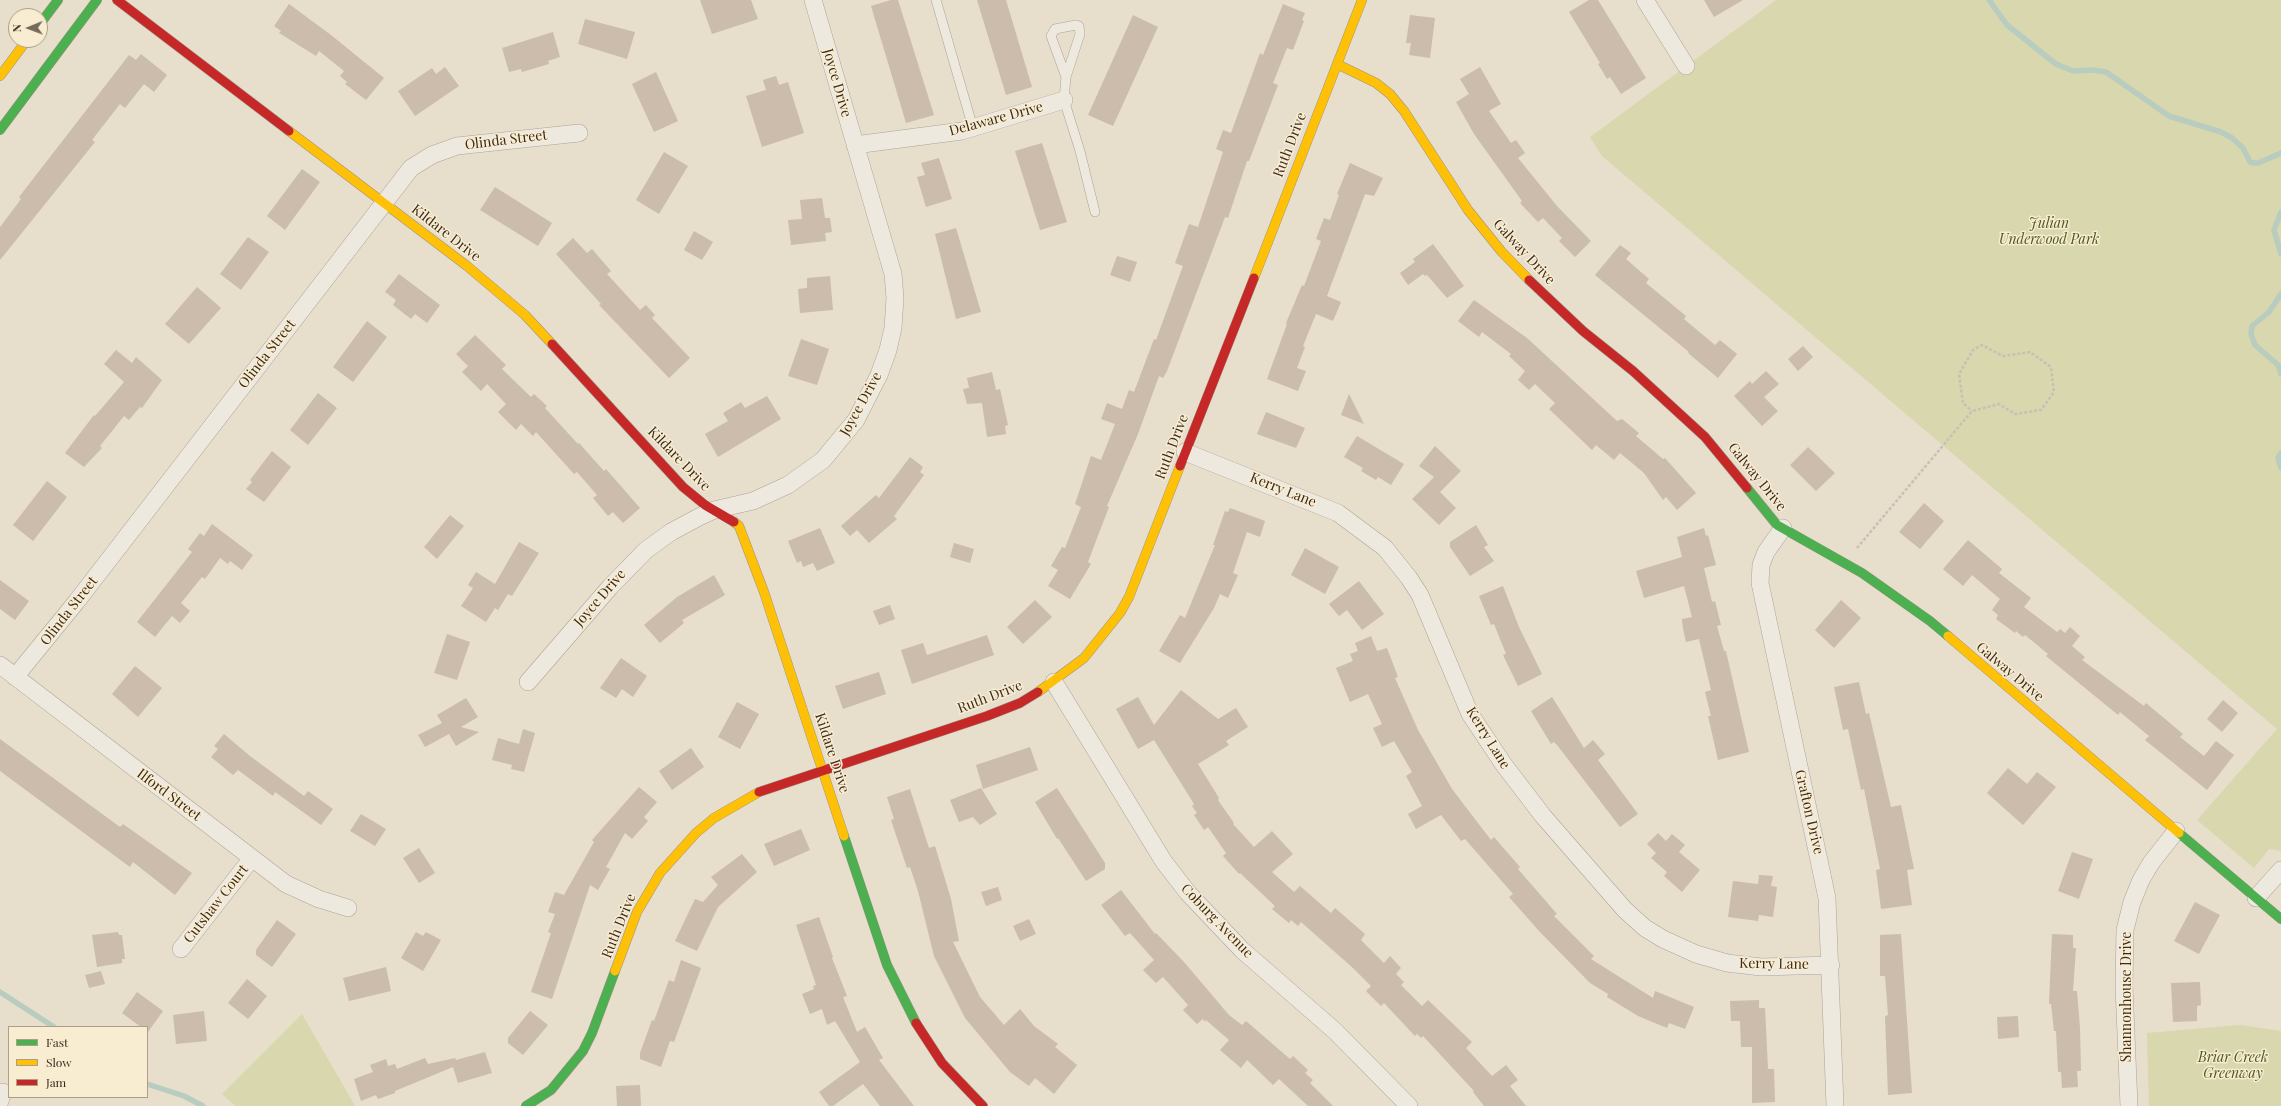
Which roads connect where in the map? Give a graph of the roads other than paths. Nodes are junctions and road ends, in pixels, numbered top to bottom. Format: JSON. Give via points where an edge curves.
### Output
{"nodes":[{"id":1,"x":58,"y":0,"type":"edge"},
{"id":2,"x":97,"y":0,"type":"edge"},
{"id":3,"x":116,"y":0,"type":"edge"},
{"id":4,"x":813,"y":0,"type":"edge"},
{"id":5,"x":936,"y":0,"type":"edge"},
{"id":6,"x":1362,"y":0,"type":"edge"},
{"id":7,"x":1645,"y":0,"type":"edge"},
{"id":8,"x":48,"y":13,"type":"edge"},
{"id":9,"x":22,"y":48,"type":"edge"},
{"id":10,"x":1336,"y":64,"type":"junction"},
{"id":11,"x":1686,"y":66,"type":"dead end"},
{"id":12,"x":0,"y":76,"type":"edge"},
{"id":13,"x":1066,"y":77,"type":"junction"},
{"id":14,"x":1064,"y":100,"type":"junction"},
{"id":15,"x":973,"y":128,"type":"junction"},
{"id":16,"x":0,"y":130,"type":"edge"},
{"id":17,"x":579,"y":133,"type":"dead end"},
{"id":18,"x":856,"y":145,"type":"junction"},
{"id":19,"x":383,"y":202,"type":"junction"},
{"id":20,"x":1095,"y":212,"type":"dead end"},
{"id":21,"x":1185,"y":452,"type":"junction"},
{"id":22,"x":714,"y":510,"type":"junction"},
{"id":23,"x":1783,"y":528,"type":"junction"},
{"id":24,"x":0,"y":665,"type":"edge"},
{"id":25,"x":15,"y":677,"type":"junction"},
{"id":26,"x":528,"y":682,"type":"dead end"},
{"id":27,"x":1054,"y":682,"type":"junction"},
{"id":28,"x":822,"y":770,"type":"junction"},
{"id":29,"x":2176,"y":831,"type":"junction"},
{"id":30,"x":252,"y":858,"type":"junction"},
{"id":31,"x":2281,"y":870,"type":"edge"},
{"id":32,"x":2256,"y":898,"type":"junction"},
{"id":33,"x":348,"y":908,"type":"dead end"},
{"id":34,"x":2281,"y":919,"type":"edge"},
{"id":35,"x":181,"y":949,"type":"dead end"},
{"id":36,"x":1831,"y":965,"type":"junction"},
{"id":37,"x":528,"y":1105,"type":"edge"},
{"id":38,"x":984,"y":1106,"type":"edge"},
{"id":39,"x":1409,"y":1106,"type":"edge"},
{"id":40,"x":1835,"y":1106,"type":"edge"},
{"id":41,"x":2129,"y":1106,"type":"edge"}],
"edges":[{"from":1,"to":8,"type":"street"},
{"from":2,"to":16,"type":"street"},
{"from":3,"to":19,"type":"street","name":"Kildare Drive"},
{"from":4,"to":18,"type":"street","name":"Joyce Drive"},
{"from":5,"to":15,"type":"lane"},
{"from":6,"to":10,"type":"street","name":"Ruth Drive"},
{"from":7,"to":11,"type":"street"},
{"from":9,"to":12,"type":"street"},
{"from":10,"to":21,"type":"street","name":"Ruth Drive"},
{"from":10,"to":23,"type":"street","name":"Galway Drive","via":[[1376,83],[1390,94],[1404,111],[1468,210],[1500,251],[1578,325],[1705,436],[1777,525]]},
{"from":13,"to":13,"type":"lane","via":[[1051,36],[1055,29],[1076,25],[1079,26],[1080,34]]},
{"from":13,"to":14,"type":"lane"},
{"from":14,"to":15,"type":"street","name":"Delaware Drive"},
{"from":14,"to":20,"type":"lane"},
{"from":15,"to":18,"type":"street","name":"Delaware Drive"},
{"from":17,"to":19,"type":"street","name":"Olinda Street","via":[[457,146],[432,155],[411,168]]},
{"from":18,"to":22,"type":"street","name":"Joyce Drive","via":[[887,251],[894,292],[893,328],[879,375],[856,420],[819,464],[788,485],[753,501]]},
{"from":19,"to":22,"type":"street","name":"Kildare Drive","via":[[467,266],[525,315],[683,487]]},
{"from":19,"to":25,"type":"street","name":"Olinda Street","via":[[77,601]]},
{"from":21,"to":27,"type":"street","name":"Ruth Drive","via":[[1129,597],[1120,613],[1084,658]]},
{"from":21,"to":36,"type":"street","name":"Kerry Lane","via":[[1338,513],[1386,548],[1420,595],[1470,714],[1504,765],[1543,816],[1614,899],[1645,928],[1696,954],[1727,963],[1761,967]]},
{"from":22,"to":26,"type":"street","name":"Joyce Drive","via":[[671,532],[630,564]]},
{"from":22,"to":28,"type":"street","name":"Kildare Drive","via":[[739,526],[747,544]]},
{"from":23,"to":29,"type":"street","name":"Galway Drive","via":[[1900,598],[1930,621]]},
{"from":23,"to":36,"type":"street","name":"Grafton Drive","via":[[1766,552],[1761,565],[1760,583],[1827,898]]},
{"from":24,"to":25,"type":"street","name":"Ilford Street"},
{"from":25,"to":30,"type":"street","name":"Ilford Street"},
{"from":27,"to":28,"type":"street","name":"Ruth Drive","via":[[1020,703],[987,716]]},
{"from":27,"to":39,"type":"street","name":"Coburg Avenue","via":[[1164,862],[1188,893],[1242,950],[1335,1030]]},
{"from":28,"to":37,"type":"street","name":"Ruth Drive","via":[[759,792],[738,803],[696,833],[676,853],[660,873],[637,912],[583,1051],[551,1090]]},
{"from":28,"to":38,"type":"street","name":"Kildare Drive","via":[[887,965],[906,1008],[942,1063]]},
{"from":29,"to":32,"type":"street","name":"Galway Drive"},
{"from":29,"to":41,"type":"street","name":"Shannonhouse Drive","via":[[2141,880],[2125,930],[2124,986]]},
{"from":30,"to":33,"type":"street","name":"Ilford Street","via":[[286,884]]},
{"from":30,"to":35,"type":"street","name":"Cutshaw Court"},
{"from":31,"to":32,"type":"street"},
{"from":32,"to":34,"type":"street","name":"Galway Drive"},
{"from":36,"to":40,"type":"street","name":"Grafton Drive"}]}
